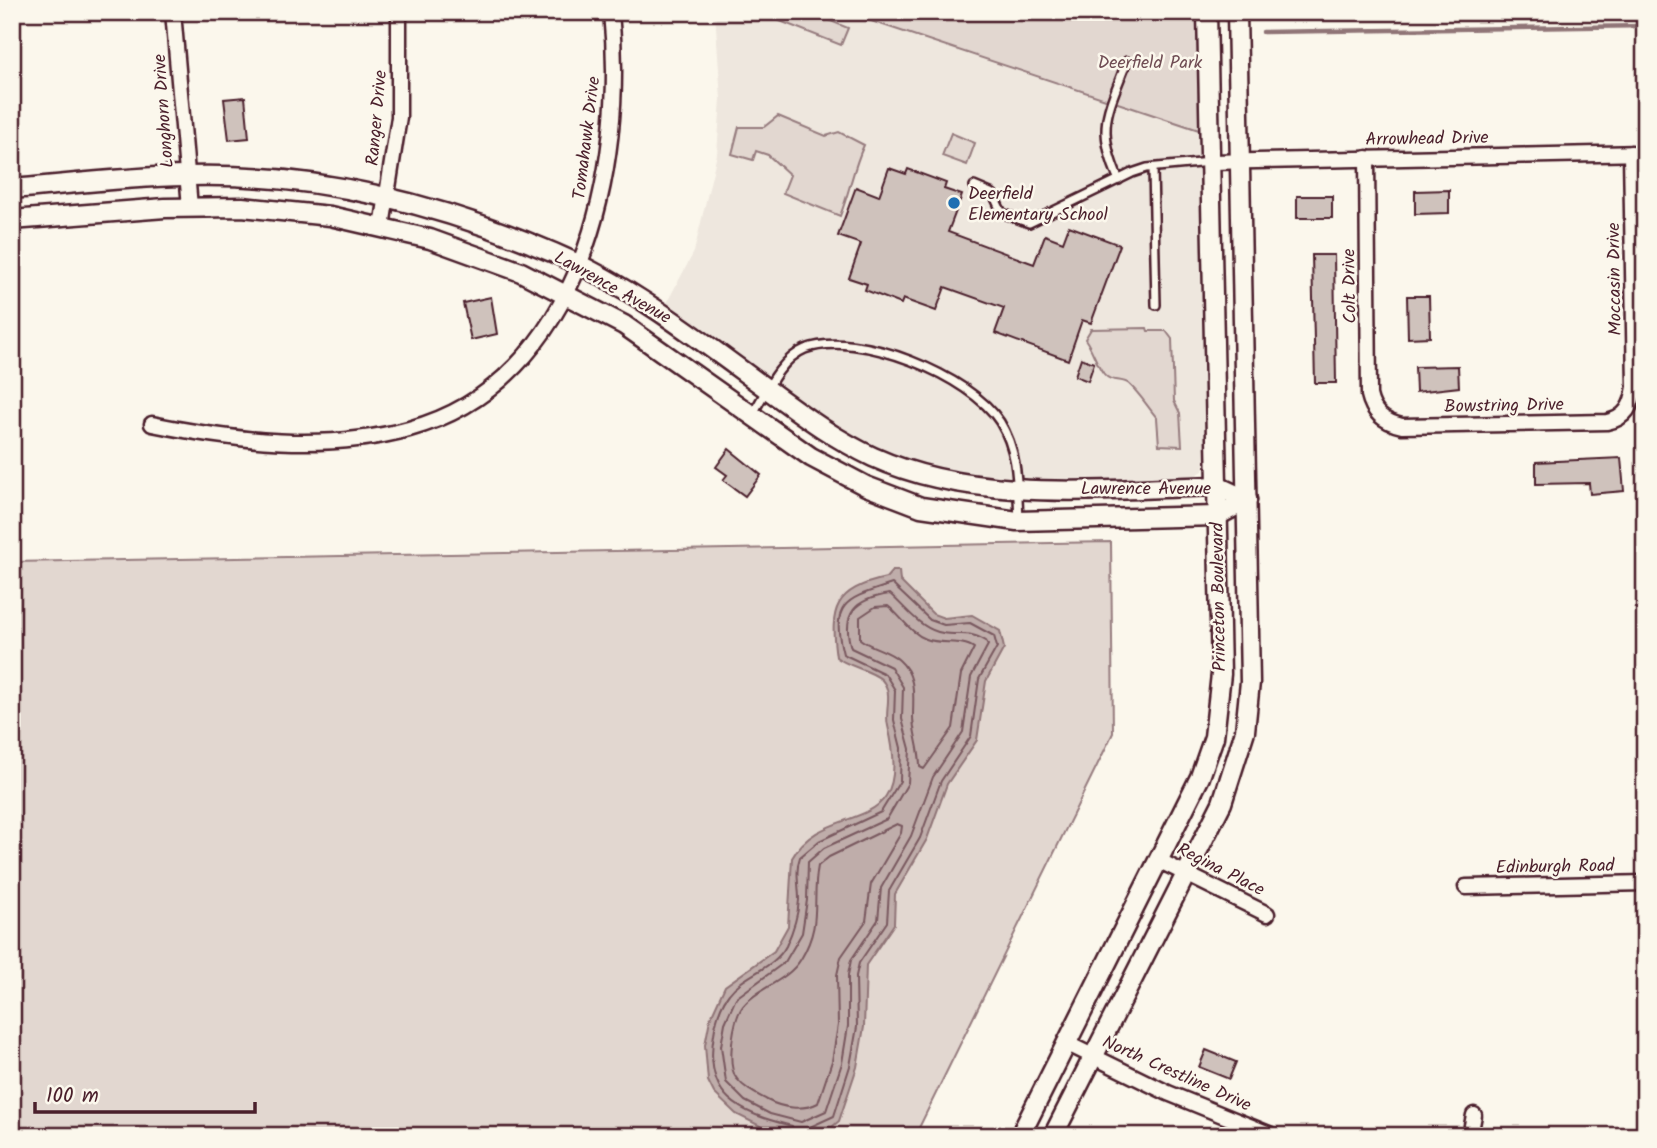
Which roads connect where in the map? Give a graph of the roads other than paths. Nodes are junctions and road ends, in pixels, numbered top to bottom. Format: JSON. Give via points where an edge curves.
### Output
{"nodes":[{"id":1,"x":173,"y":12,"type":"edge"},
{"id":2,"x":399,"y":12,"type":"edge"},
{"id":3,"x":611,"y":12,"type":"edge"},
{"id":4,"x":1207,"y":12,"type":"edge"},
{"id":5,"x":1237,"y":12,"type":"edge"},
{"id":6,"x":1127,"y":61,"type":"dead end"},
{"id":7,"x":1638,"y":153,"type":"edge"},
{"id":8,"x":1367,"y":158,"type":"junction"},
{"id":9,"x":1240,"y":160,"type":"junction"},
{"id":10,"x":1211,"y":162,"type":"junction"},
{"id":11,"x":1153,"y":167,"type":"junction"},
{"id":12,"x":187,"y":176,"type":"junction"},
{"id":13,"x":1119,"y":180,"type":"junction"},
{"id":14,"x":974,"y":187,"type":"dead end"},
{"id":15,"x":12,"y":189,"type":"edge"},
{"id":16,"x":387,"y":197,"type":"junction"},
{"id":17,"x":190,"y":207,"type":"junction"},
{"id":18,"x":12,"y":220,"type":"edge"},
{"id":19,"x":382,"y":227,"type":"junction"},
{"id":20,"x":580,"y":266,"type":"junction"},
{"id":21,"x":566,"y":295,"type":"junction"},
{"id":22,"x":1156,"y":305,"type":"dead end"},
{"id":23,"x":768,"y":390,"type":"junction"},
{"id":24,"x":1632,"y":405,"type":"joint"},
{"id":25,"x":1376,"y":412,"type":"joint"},
{"id":26,"x":752,"y":415,"type":"junction"},
{"id":27,"x":152,"y":424,"type":"dead end"},
{"id":28,"x":1217,"y":486,"type":"junction"},
{"id":29,"x":1018,"y":488,"type":"junction"},
{"id":30,"x":1247,"y":500,"type":"junction"},
{"id":31,"x":1217,"y":516,"type":"junction"},
{"id":32,"x":1019,"y":521,"type":"junction"},
{"id":33,"x":1158,"y":860,"type":"junction"},
{"id":34,"x":1186,"y":873,"type":"junction"},
{"id":35,"x":1645,"y":883,"type":"edge"},
{"id":36,"x":1466,"y":887,"type":"dead end"},
{"id":37,"x":1267,"y":914,"type":"dead end"},
{"id":38,"x":1066,"y":1043,"type":"junction"},
{"id":39,"x":1094,"y":1056,"type":"junction"},
{"id":40,"x":1475,"y":1115,"type":"dead end"},
{"id":41,"x":1020,"y":1136,"type":"edge"},
{"id":42,"x":1053,"y":1136,"type":"edge"},
{"id":43,"x":1274,"y":1136,"type":"edge"},
{"id":44,"x":1470,"y":1136,"type":"edge"}],
"edges":[{"from":1,"to":12,"type":"street","name":"Longhorn Drive"},
{"from":2,"to":16,"type":"street","name":"Ranger Drive","via":[[401,93]]},
{"from":3,"to":20,"type":"street","name":"Tomahawk Drive","via":[[613,77],[607,156]]},
{"from":4,"to":10,"type":"street","name":"Princeton Boulevard"},
{"from":5,"to":9,"type":"street","name":"Princeton Boulevard"},
{"from":6,"to":13,"type":"lane","via":[[1104,134]]},
{"from":7,"to":8,"type":"street","name":"Arrowhead Drive"},
{"from":7,"to":24,"type":"street","name":"Moccasin Drive"},
{"from":8,"to":9,"type":"street","name":"Arrowhead Drive"},
{"from":8,"to":25,"type":"street","name":"Colt Drive","via":[[1369,394]]},
{"from":9,"to":10,"type":"street","name":"Arrowhead Drive"},
{"from":9,"to":30,"type":"street","name":"Princeton Boulevard"},
{"from":10,"to":11,"type":"lane"},
{"from":10,"to":28,"type":"street","name":"Princeton Boulevard"},
{"from":11,"to":13,"type":"lane"},
{"from":11,"to":22,"type":"lane"},
{"from":12,"to":15,"type":"street","name":"Lawrence Avenue"},
{"from":12,"to":16,"type":"street","name":"Lawrence Avenue","via":[[309,183]]},
{"from":12,"to":17,"type":"street","name":"Longhorn Drive"},
{"from":13,"to":14,"type":"lane","via":[[1029,223],[1002,213],[993,194]]},
{"from":16,"to":19,"type":"street","name":"Ranger Drive"},
{"from":16,"to":20,"type":"street","name":"Lawrence Avenue","via":[[455,214]]},
{"from":17,"to":18,"type":"street","name":"Lawrence Avenue"},
{"from":17,"to":19,"type":"street","name":"Lawrence Avenue","via":[[283,209]]},
{"from":19,"to":21,"type":"street","name":"Lawrence Avenue","via":[[475,254]]},
{"from":20,"to":21,"type":"street","name":"Tomahawk Drive"},
{"from":20,"to":23,"type":"street","name":"Lawrence Avenue","via":[[674,321]]},
{"from":21,"to":26,"type":"street","name":"Lawrence Avenue","via":[[624,325]]},
{"from":21,"to":27,"type":"street","name":"Tomahawk Drive","via":[[537,342],[503,378],[463,407],[411,429],[318,442],[205,435]]},
{"from":23,"to":26,"type":"lane"},
{"from":23,"to":29,"type":"street","name":"Lawrence Avenue","via":[[815,424],[874,457],[932,477]]},
{"from":23,"to":29,"type":"lane","via":[[791,358],[819,347],[858,347],[940,373],[971,391],[1001,424],[1014,454]]},
{"from":24,"to":25,"type":"street","name":"Bowstring Drive","via":[[1625,414],[1607,422],[1402,426],[1390,424]]},
{"from":26,"to":32,"type":"street","name":"Lawrence Avenue","via":[[834,471],[896,500],[952,514]]},
{"from":28,"to":29,"type":"street","name":"Lawrence Avenue"},
{"from":28,"to":30,"type":"street","name":"Lawrence Avenue"},
{"from":28,"to":31,"type":"street","name":"Princeton Boulevard"},
{"from":29,"to":32,"type":"lane"},
{"from":30,"to":31,"type":"street","name":"Lawrence Avenue"},
{"from":30,"to":34,"type":"street","name":"Princeton Boulevard","via":[[1250,682],[1245,731],[1231,783]]},
{"from":31,"to":32,"type":"street","name":"Lawrence Avenue"},
{"from":31,"to":33,"type":"street","name":"Princeton Boulevard","via":[[1218,711],[1200,778]]},
{"from":33,"to":34,"type":"street","name":"Regina Place"},
{"from":33,"to":38,"type":"street","name":"Princeton Boulevard"},
{"from":34,"to":37,"type":"street","name":"Regina Place"},
{"from":34,"to":39,"type":"street","name":"Princeton Boulevard"},
{"from":35,"to":36,"type":"street","name":"Edinburgh Road"},
{"from":38,"to":39,"type":"street","name":"North Crestline Drive"},
{"from":38,"to":41,"type":"street","name":"Princeton Boulevard"},
{"from":39,"to":42,"type":"street","name":"Princeton Boulevard"},
{"from":39,"to":43,"type":"street","name":"North Crestline Drive","via":[[1168,1093]]},
{"from":40,"to":44,"type":"street"}]}
